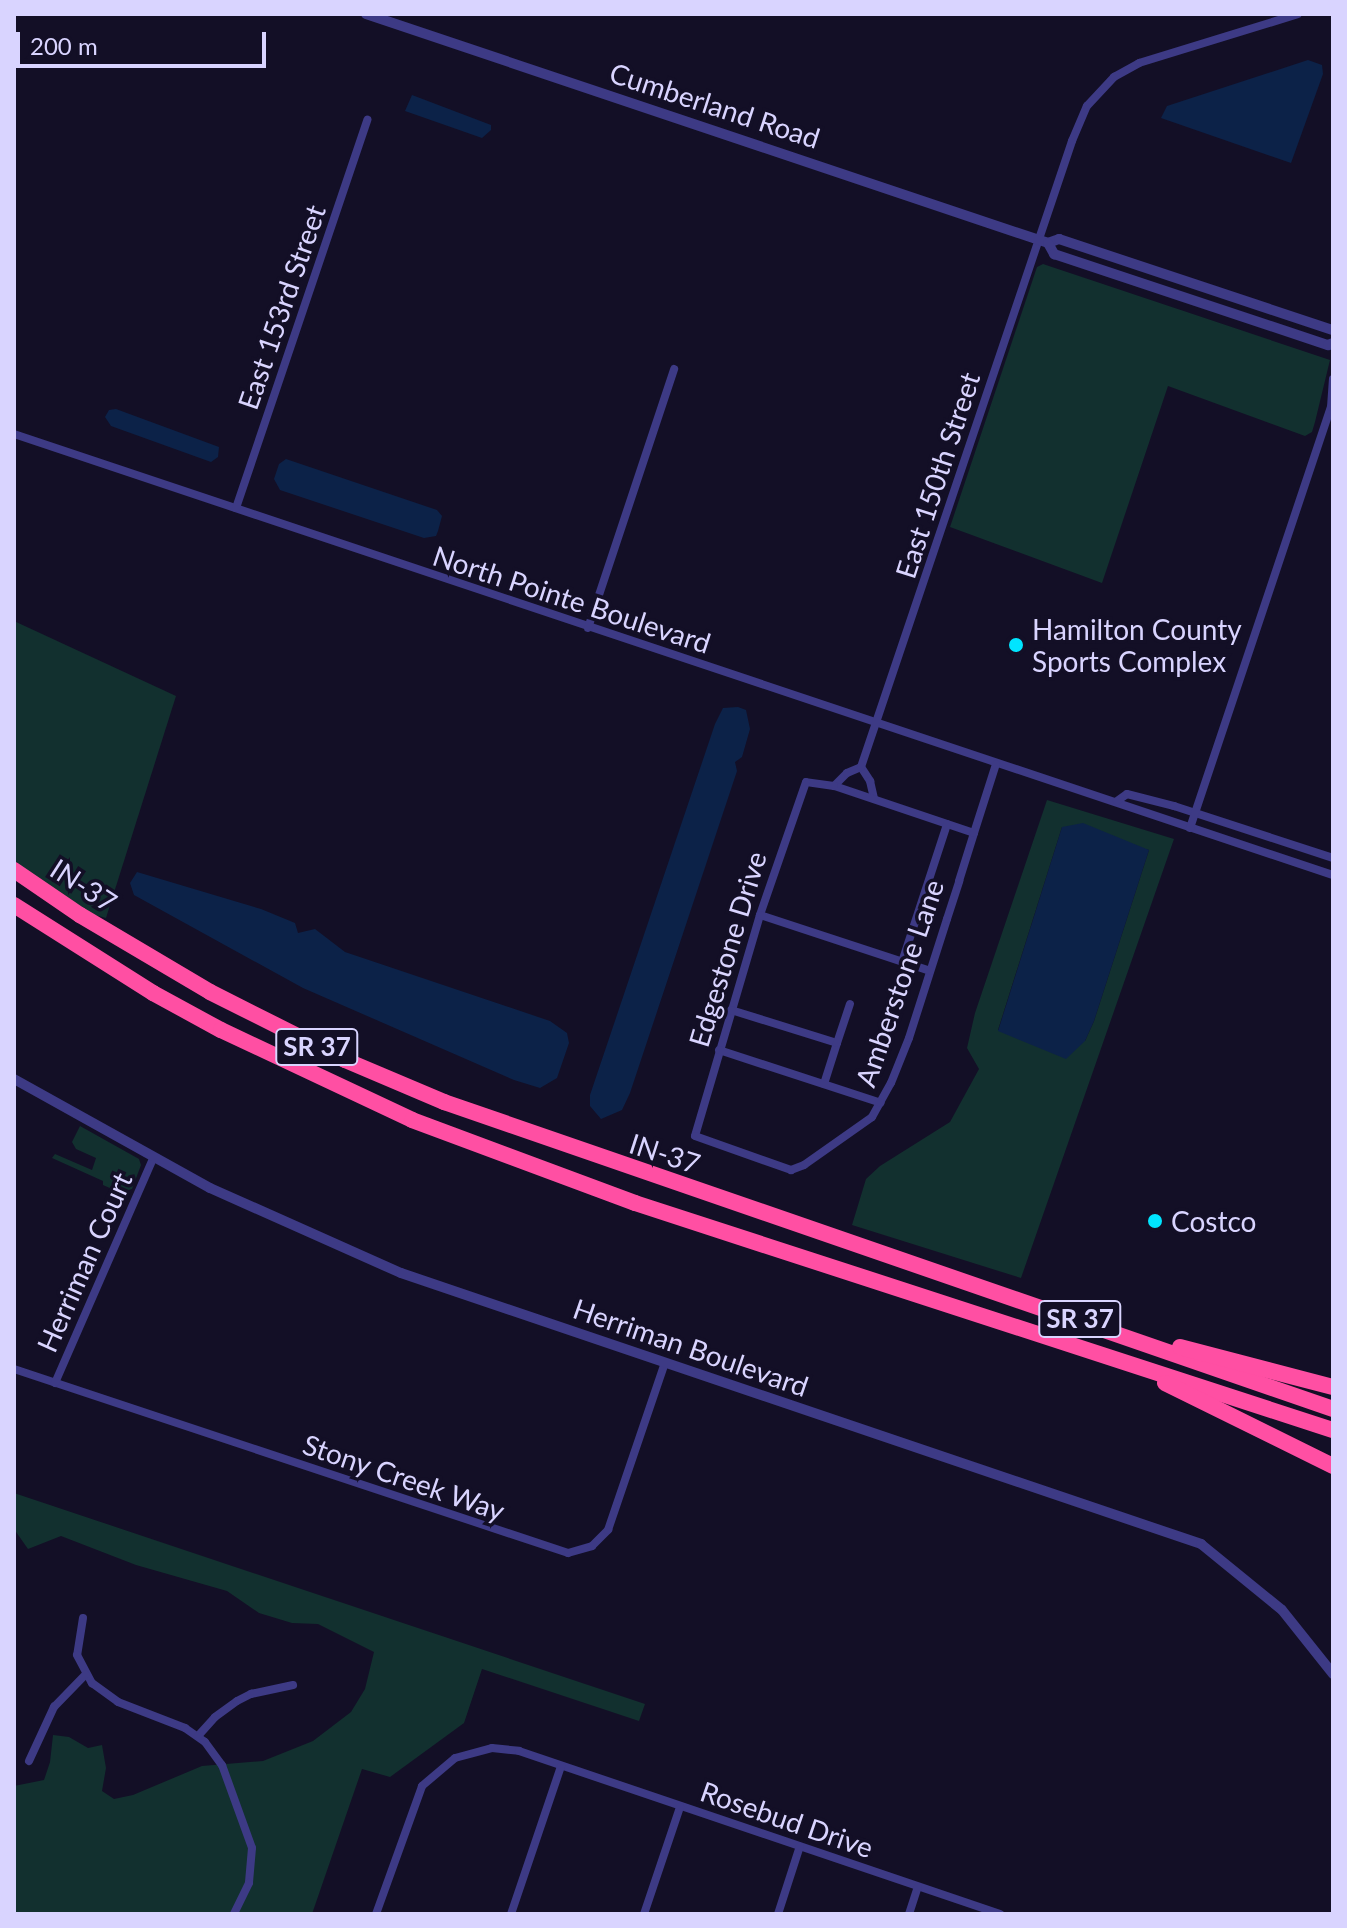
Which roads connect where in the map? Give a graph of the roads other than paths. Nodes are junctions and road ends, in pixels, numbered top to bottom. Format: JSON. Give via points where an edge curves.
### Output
{"nodes":[{"id":1,"x":366,"y":14,"type":"edge"},
{"id":2,"x":1298,"y":14,"type":"edge"},
{"id":3,"x":367,"y":120,"type":"dead end"},
{"id":4,"x":1044,"y":241,"type":"junction"},
{"id":5,"x":1333,"y":330,"type":"edge"},
{"id":6,"x":1333,"y":343,"type":"edge"},
{"id":7,"x":674,"y":369,"type":"dead end"},
{"id":8,"x":1333,"y":379,"type":"edge"},
{"id":9,"x":1332,"y":406,"type":"edge"},
{"id":10,"x":14,"y":434,"type":"edge"},
{"id":11,"x":236,"y":508,"type":"junction"},
{"id":12,"x":588,"y":628,"type":"junction"},
{"id":13,"x":877,"y":724,"type":"junction"},
{"id":14,"x":996,"y":764,"type":"junction"},
{"id":15,"x":861,"y":767,"type":"junction"},
{"id":16,"x":834,"y":786,"type":"junction"},
{"id":17,"x":874,"y":799,"type":"junction"},
{"id":18,"x":1117,"y":801,"type":"junction"},
{"id":19,"x":1195,"y":812,"type":"junction"},
{"id":20,"x":947,"y":824,"type":"junction"},
{"id":21,"x":1190,"y":828,"type":"junction"},
{"id":22,"x":974,"y":833,"type":"junction"},
{"id":23,"x":1333,"y":858,"type":"edge"},
{"id":24,"x":14,"y":870,"type":"edge"},
{"id":25,"x":1333,"y":875,"type":"edge"},
{"id":26,"x":14,"y":905,"type":"edge"},
{"id":27,"x":760,"y":915,"type":"junction"},
{"id":28,"x":902,"y":962,"type":"junction"},
{"id":29,"x":930,"y":971,"type":"junction"},
{"id":30,"x":850,"y":1004,"type":"dead end"},
{"id":31,"x":731,"y":1010,"type":"junction"},
{"id":32,"x":837,"y":1043,"type":"junction"},
{"id":33,"x":719,"y":1050,"type":"junction"},
{"id":34,"x":14,"y":1079,"type":"edge"},
{"id":35,"x":824,"y":1084,"type":"junction"},
{"id":36,"x":881,"y":1103,"type":"junction"},
{"id":37,"x":695,"y":1136,"type":"joint"},
{"id":38,"x":153,"y":1159,"type":"junction"},
{"id":39,"x":1080,"y":1319,"type":"junction"},
{"id":40,"x":665,"y":1363,"type":"junction"},
{"id":41,"x":1127,"y":1365,"type":"junction"},
{"id":42,"x":14,"y":1369,"type":"edge"},
{"id":43,"x":55,"y":1383,"type":"junction"},
{"id":44,"x":1333,"y":1387,"type":"edge"},
{"id":45,"x":1333,"y":1409,"type":"edge"},
{"id":46,"x":1333,"y":1430,"type":"edge"},
{"id":47,"x":1333,"y":1466,"type":"edge"},
{"id":48,"x":83,"y":1618,"type":"dead end"},
{"id":49,"x":1333,"y":1674,"type":"edge"},
{"id":50,"x":85,"y":1675,"type":"junction"},
{"id":51,"x":293,"y":1685,"type":"dead end"},
{"id":52,"x":198,"y":1736,"type":"junction"},
{"id":53,"x":29,"y":1761,"type":"dead end"},
{"id":54,"x":561,"y":1766,"type":"junction"},
{"id":55,"x":680,"y":1807,"type":"junction"},
{"id":56,"x":800,"y":1846,"type":"junction"},
{"id":57,"x":918,"y":1887,"type":"junction"},
{"id":58,"x":234,"y":1914,"type":"edge"},
{"id":59,"x":376,"y":1914,"type":"edge"},
{"id":60,"x":511,"y":1914,"type":"edge"},
{"id":61,"x":644,"y":1914,"type":"edge"},
{"id":62,"x":778,"y":1914,"type":"edge"},
{"id":63,"x":909,"y":1914,"type":"edge"},
{"id":64,"x":1000,"y":1914,"type":"edge"}],
"edges":[{"from":1,"to":4,"type":"street","name":"Cumberland Road"},
{"from":2,"to":4,"type":"street","name":"East 150th Street","via":[[1139,63],[1103,87],[1077,125]]},
{"from":3,"to":11,"type":"street","name":"East 153rd Street"},
{"from":4,"to":5,"type":"street","name":"Cumberland Road","via":[[1059,239]]},
{"from":4,"to":6,"type":"street","name":"Cumberland Road","via":[[1054,254]]},
{"from":4,"to":13,"type":"street","name":"East 150th Street"},
{"from":7,"to":12,"type":"street"},
{"from":8,"to":9,"type":"street"},
{"from":9,"to":19,"type":"street"},
{"from":10,"to":11,"type":"street","name":"North Pointe Boulevard"},
{"from":11,"to":12,"type":"street","name":"North Pointe Boulevard"},
{"from":12,"to":13,"type":"street","name":"North Pointe Boulevard"},
{"from":13,"to":14,"type":"street","name":"North Pointe Boulevard"},
{"from":13,"to":15,"type":"street","name":"East 150th Street"},
{"from":14,"to":18,"type":"street","name":"North Pointe Boulevard"},
{"from":14,"to":22,"type":"street","name":"Amberstone Lane"},
{"from":15,"to":16,"type":"street"},
{"from":15,"to":17,"type":"street"},
{"from":16,"to":17,"type":"street"},
{"from":16,"to":27,"type":"street","name":"Edgestone Drive","via":[[812,781],[801,787]]},
{"from":17,"to":20,"type":"street"},
{"from":18,"to":19,"type":"street","name":"North Pointe Boulevard","via":[[1127,794]]},
{"from":18,"to":21,"type":"street","name":"North Pointe Boulevard"},
{"from":19,"to":21,"type":"street"},
{"from":19,"to":23,"type":"street","name":"North Pointe Boulevard"},
{"from":20,"to":22,"type":"street"},
{"from":20,"to":28,"type":"street","name":"Amberstone Lane"},
{"from":21,"to":25,"type":"street","name":"North Pointe Boulevard"},
{"from":22,"to":29,"type":"street","name":"Amberstone Lane"},
{"from":24,"to":39,"type":"highway","name":"IN-37","number":"SR 37","via":[[201,987],[390,1080],[582,1152]]},
{"from":26,"to":41,"type":"highway","name":"IN-37","number":"SR 37","via":[[221,1030],[412,1120],[635,1203]]},
{"from":27,"to":28,"type":"street"},
{"from":27,"to":31,"type":"street","name":"Edgestone Drive"},
{"from":28,"to":29,"type":"street"},
{"from":29,"to":36,"type":"street","name":"Amberstone Lane"},
{"from":30,"to":32,"type":"street"},
{"from":31,"to":32,"type":"street"},
{"from":31,"to":33,"type":"street","name":"Edgestone Drive"},
{"from":32,"to":35,"type":"street"},
{"from":33,"to":35,"type":"street"},
{"from":33,"to":37,"type":"street","name":"Edgestone Drive"},
{"from":34,"to":38,"type":"street","name":"Herriman Boulevard"},
{"from":35,"to":36,"type":"street"},
{"from":36,"to":37,"type":"street","name":"Amberstone Lane","via":[[867,1122],[798,1169]]},
{"from":38,"to":40,"type":"street","name":"Herriman Boulevard","via":[[390,1268]]},
{"from":38,"to":43,"type":"street","name":"Herriman Court"},
{"from":39,"to":44,"type":"highway"},
{"from":39,"to":45,"type":"highway","name":"IN-37","number":"SR 37"},
{"from":40,"to":43,"type":"street","name":"Stony Creek Way","via":[[608,1530],[592,1546],[568,1553]]},
{"from":40,"to":49,"type":"street","name":"Herriman Boulevard","via":[[1201,1544],[1272,1600]]},
{"from":41,"to":46,"type":"highway","name":"IN-37","number":"SR 37"},
{"from":41,"to":47,"type":"highway"},
{"from":42,"to":43,"type":"street","name":"Stony Creek Way"},
{"from":48,"to":50,"type":"street","via":[[77,1655]]},
{"from":50,"to":52,"type":"street","via":[[118,1702]]},
{"from":50,"to":53,"type":"street","via":[[54,1707]]},
{"from":51,"to":52,"type":"street","via":[[237,1701]]},
{"from":52,"to":58,"type":"street","via":[[222,1765],[252,1848],[249,1883]]},
{"from":54,"to":55,"type":"street","name":"Rosebud Drive"},
{"from":54,"to":59,"type":"street","name":"Rosebud Drive","via":[[492,1748],[467,1752],[439,1768],[417,1796]]},
{"from":54,"to":60,"type":"street"},
{"from":55,"to":56,"type":"street","name":"Rosebud Drive"},
{"from":55,"to":61,"type":"street"},
{"from":56,"to":57,"type":"street","name":"Rosebud Drive"},
{"from":56,"to":62,"type":"street"},
{"from":57,"to":63,"type":"street"},
{"from":57,"to":64,"type":"street","name":"Rosebud Drive"}]}
